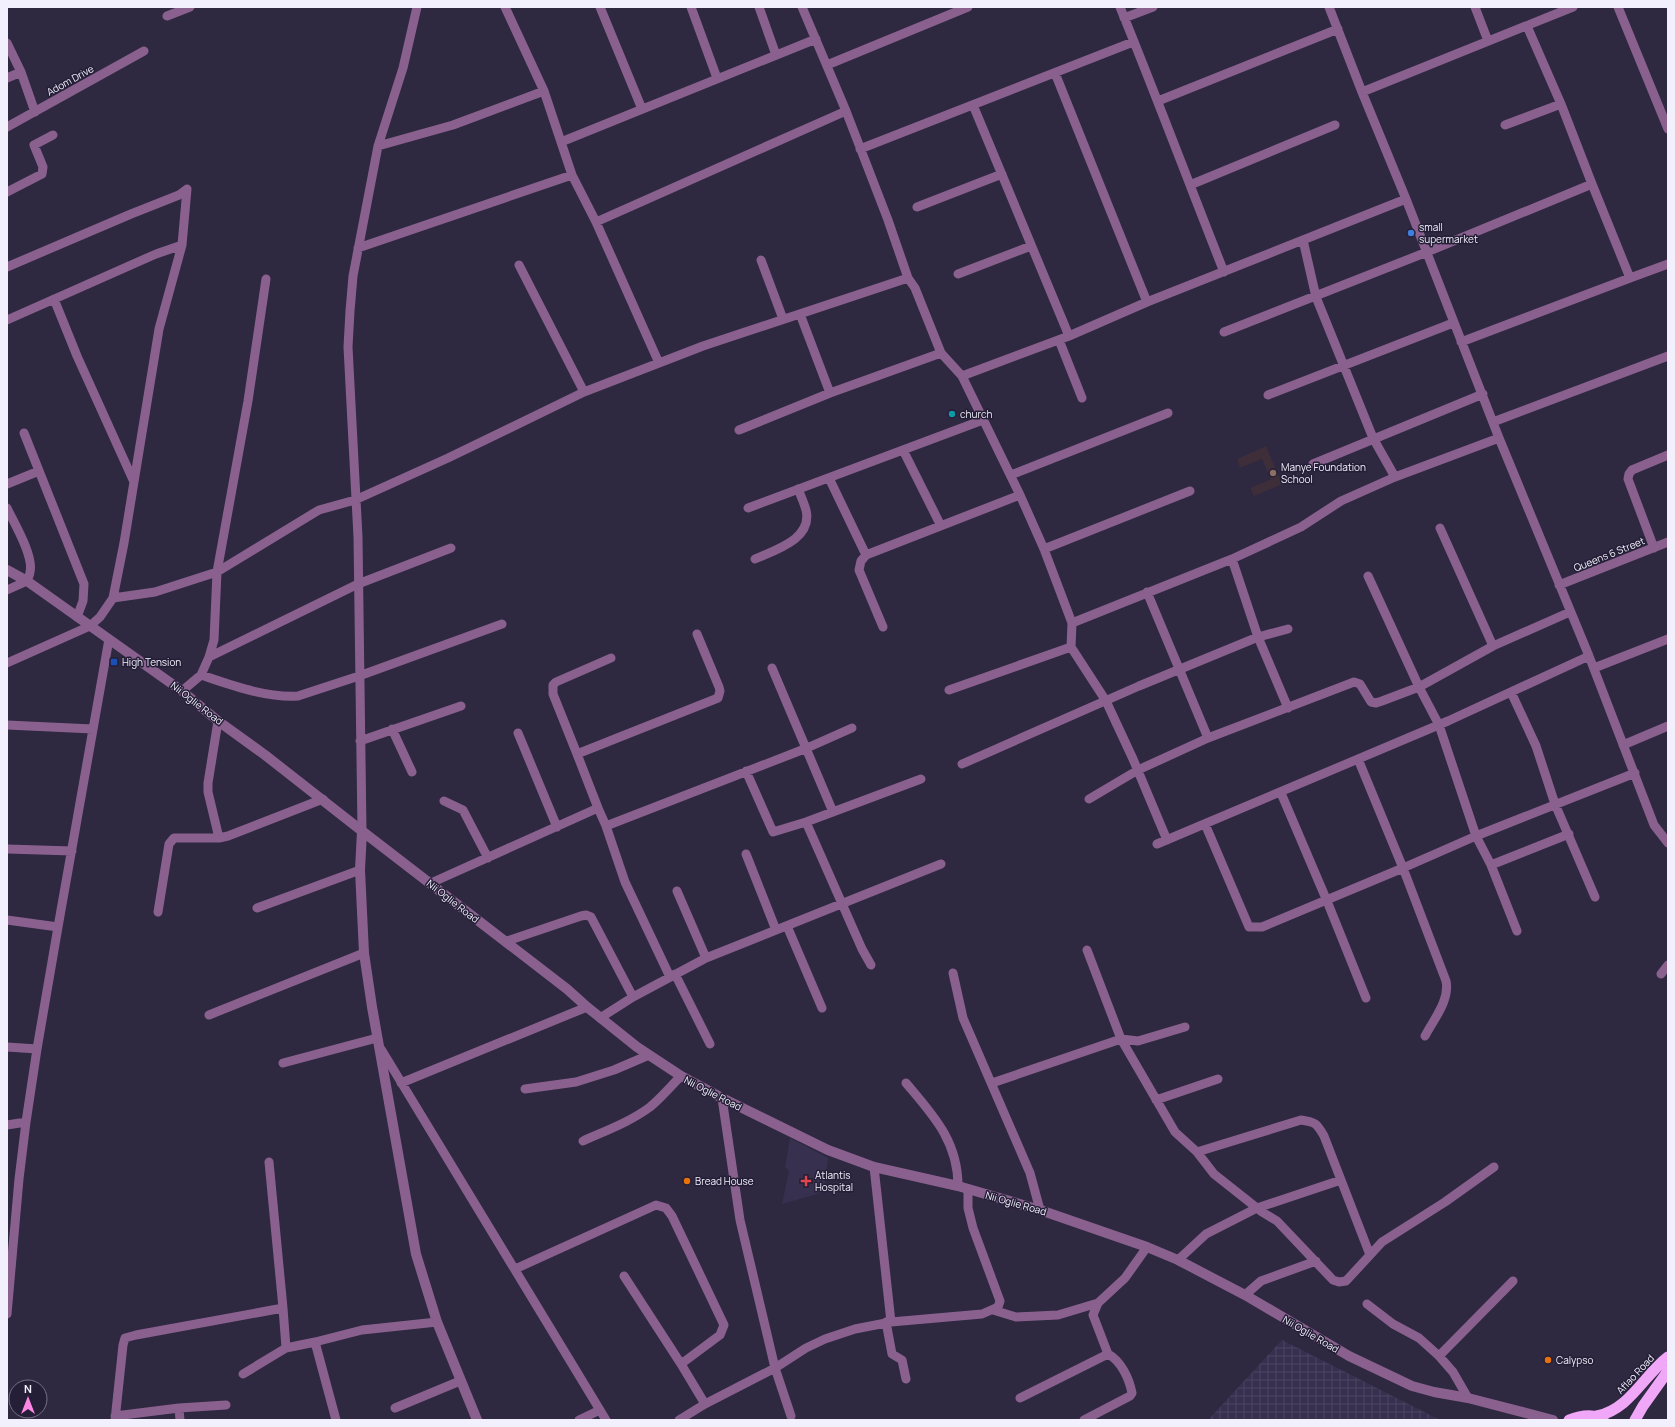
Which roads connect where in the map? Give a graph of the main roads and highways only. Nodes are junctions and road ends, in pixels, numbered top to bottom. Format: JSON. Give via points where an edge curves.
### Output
{"nodes":[{"id":1,"x":1668,"y":1357,"type":"edge"},
{"id":2,"x":1668,"y":1371,"type":"edge"},
{"id":3,"x":1602,"y":1418,"type":"edge"},
{"id":4,"x":1568,"y":1420,"type":"edge"},
{"id":5,"x":1635,"y":1420,"type":"edge"}],
"edges":[{"from":1,"to":3,"type":"highway","name":"Aflao Road","via":[[1626,1401]]},
{"from":2,"to":5,"type":"highway"},
{"from":3,"to":4,"type":"highway","name":"Aflao Road","via":[[1583,1416]]}]}
